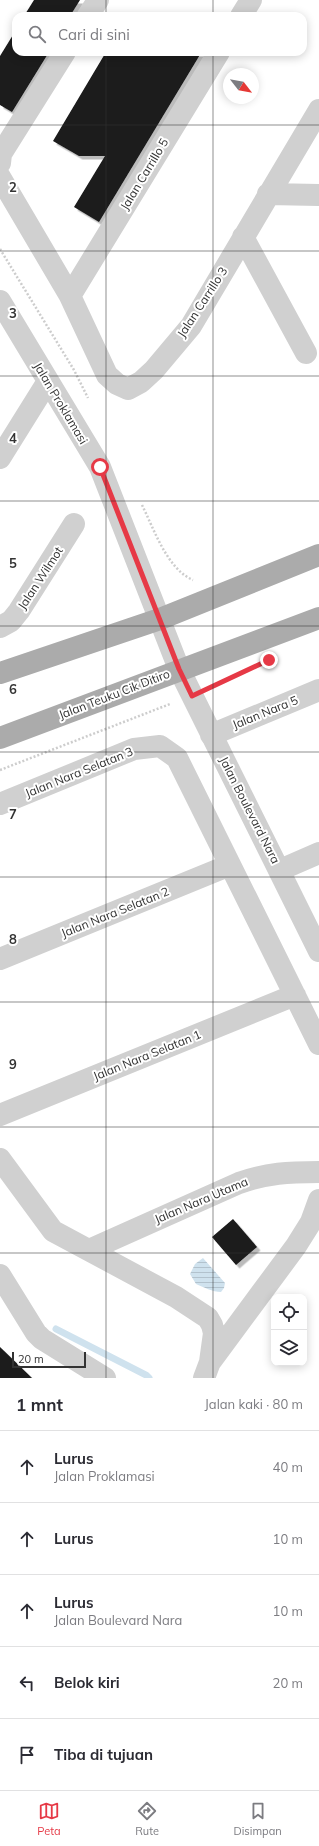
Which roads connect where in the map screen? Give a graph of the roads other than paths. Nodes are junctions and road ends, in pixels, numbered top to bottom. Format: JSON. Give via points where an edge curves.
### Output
{"nodes":[{"id":1,"x":98,"y":0,"type":"edge"},
{"id":2,"x":251,"y":0,"type":"edge"},
{"id":3,"x":90,"y":12,"type":"edge"},
{"id":4,"x":244,"y":12,"type":"edge"},
{"id":5,"x":63,"y":56,"type":"edge"},
{"id":6,"x":217,"y":56,"type":"edge"},
{"id":7,"x":319,"y":110,"type":"edge"},
{"id":8,"x":0,"y":157,"type":"edge"},
{"id":9,"x":0,"y":177,"type":"edge"},
{"id":10,"x":268,"y":194,"type":"junction"},
{"id":11,"x":319,"y":195,"type":"edge"},
{"id":12,"x":243,"y":237,"type":"junction"},
{"id":13,"x":70,"y":296,"type":"junction"},
{"id":14,"x":0,"y":301,"type":"edge"},
{"id":15,"x":306,"y":353,"type":"dead end"},
{"id":16,"x":48,"y":381,"type":"junction"},
{"id":17,"x":0,"y":458,"type":"edge"},
{"id":18,"x":74,"y":524,"type":"dead end"},
{"id":19,"x":319,"y":555,"type":"edge"},
{"id":20,"x":319,"y":618,"type":"edge"},
{"id":21,"x":160,"y":619,"type":"junction"},
{"id":22,"x":0,"y":626,"type":"edge"},
{"id":23,"x":179,"y":669,"type":"junction"},
{"id":24,"x":0,"y":673,"type":"edge"},
{"id":25,"x":319,"y":690,"type":"edge"},
{"id":26,"x":211,"y":735,"type":"junction"},
{"id":27,"x":0,"y":738,"type":"edge"},
{"id":28,"x":0,"y":804,"type":"edge"},
{"id":29,"x":319,"y":853,"type":"edge"},
{"id":30,"x":230,"y":865,"type":"junction"},
{"id":31,"x":280,"y":870,"type":"junction"},
{"id":32,"x":319,"y":952,"type":"edge"},
{"id":33,"x":0,"y":959,"type":"edge"},
{"id":34,"x":295,"y":995,"type":"junction"},
{"id":35,"x":319,"y":1044,"type":"edge"},
{"id":36,"x":0,"y":1115,"type":"edge"},
{"id":37,"x":0,"y":1159,"type":"edge"},
{"id":38,"x":319,"y":1172,"type":"edge"},
{"id":39,"x":319,"y":1200,"type":"edge"},
{"id":40,"x":89,"y":1250,"type":"junction"},
{"id":41,"x":0,"y":1275,"type":"edge"},
{"id":42,"x":207,"y":1370,"type":"edge"},
{"id":43,"x":105,"y":1378,"type":"edge"}],
"edges":[{"from":1,"to":3,"type":"street"},
{"from":2,"to":4,"type":"street"},
{"from":5,"to":8,"type":"street"},
{"from":6,"to":13,"type":"street","name":"Jalan Carrillo 5"},
{"from":7,"to":10,"type":"street","name":"Jalan Carrillo 3"},
{"from":9,"to":13,"type":"street"},
{"from":10,"to":11,"type":"street"},
{"from":10,"to":12,"type":"street","name":"Jalan Carrillo 3"},
{"from":12,"to":13,"type":"street","name":"Jalan Carrillo 3","via":[[191,326],[154,370],[141,382],[128,389],[107,375]]},
{"from":12,"to":15,"type":"street"},
{"from":14,"to":16,"type":"street","name":"Jalan Proklamasi"},
{"from":16,"to":17,"type":"street"},
{"from":16,"to":21,"type":"street","name":"Jalan Proklamasi","via":[[100,467]]},
{"from":18,"to":22,"type":"street","name":"Jalan Wilmot","via":[[19,611],[11,621]]},
{"from":19,"to":21,"type":"main road"},
{"from":20,"to":23,"type":"main road","name":"Jalan Teuku Cik Ditiro"},
{"from":21,"to":23,"type":"street","name":"Jalan Proklamasi"},
{"from":21,"to":24,"type":"main road"},
{"from":23,"to":26,"type":"street","name":"Jalan Boulevard Nara"},
{"from":23,"to":27,"type":"main road","name":"Jalan Teuku Cik Ditiro"},
{"from":25,"to":26,"type":"street","name":"Jalan Nara 5"},
{"from":26,"to":31,"type":"street","name":"Jalan Boulevard Nara"},
{"from":28,"to":30,"type":"street","name":"Jalan Nara Selatan 3","via":[[134,749],[160,746],[176,758]]},
{"from":29,"to":31,"type":"street"},
{"from":30,"to":33,"type":"street","name":"Jalan Nara Selatan 2"},
{"from":30,"to":34,"type":"street"},
{"from":31,"to":32,"type":"street","name":"Jalan Boulevard Nara"},
{"from":34,"to":35,"type":"street"},
{"from":34,"to":36,"type":"street","name":"Jalan Nara Selatan 1"},
{"from":37,"to":40,"type":"street","via":[[53,1231]]},
{"from":38,"to":40,"type":"street","name":"Jalan Nara Utama","via":[[262,1175],[244,1181]]},
{"from":39,"to":42,"type":"street","via":[[311,1222],[296,1246]]},
{"from":40,"to":42,"type":"street","via":[[208,1318],[214,1333]]},
{"from":41,"to":43,"type":"street","via":[[42,1339]]}]}
